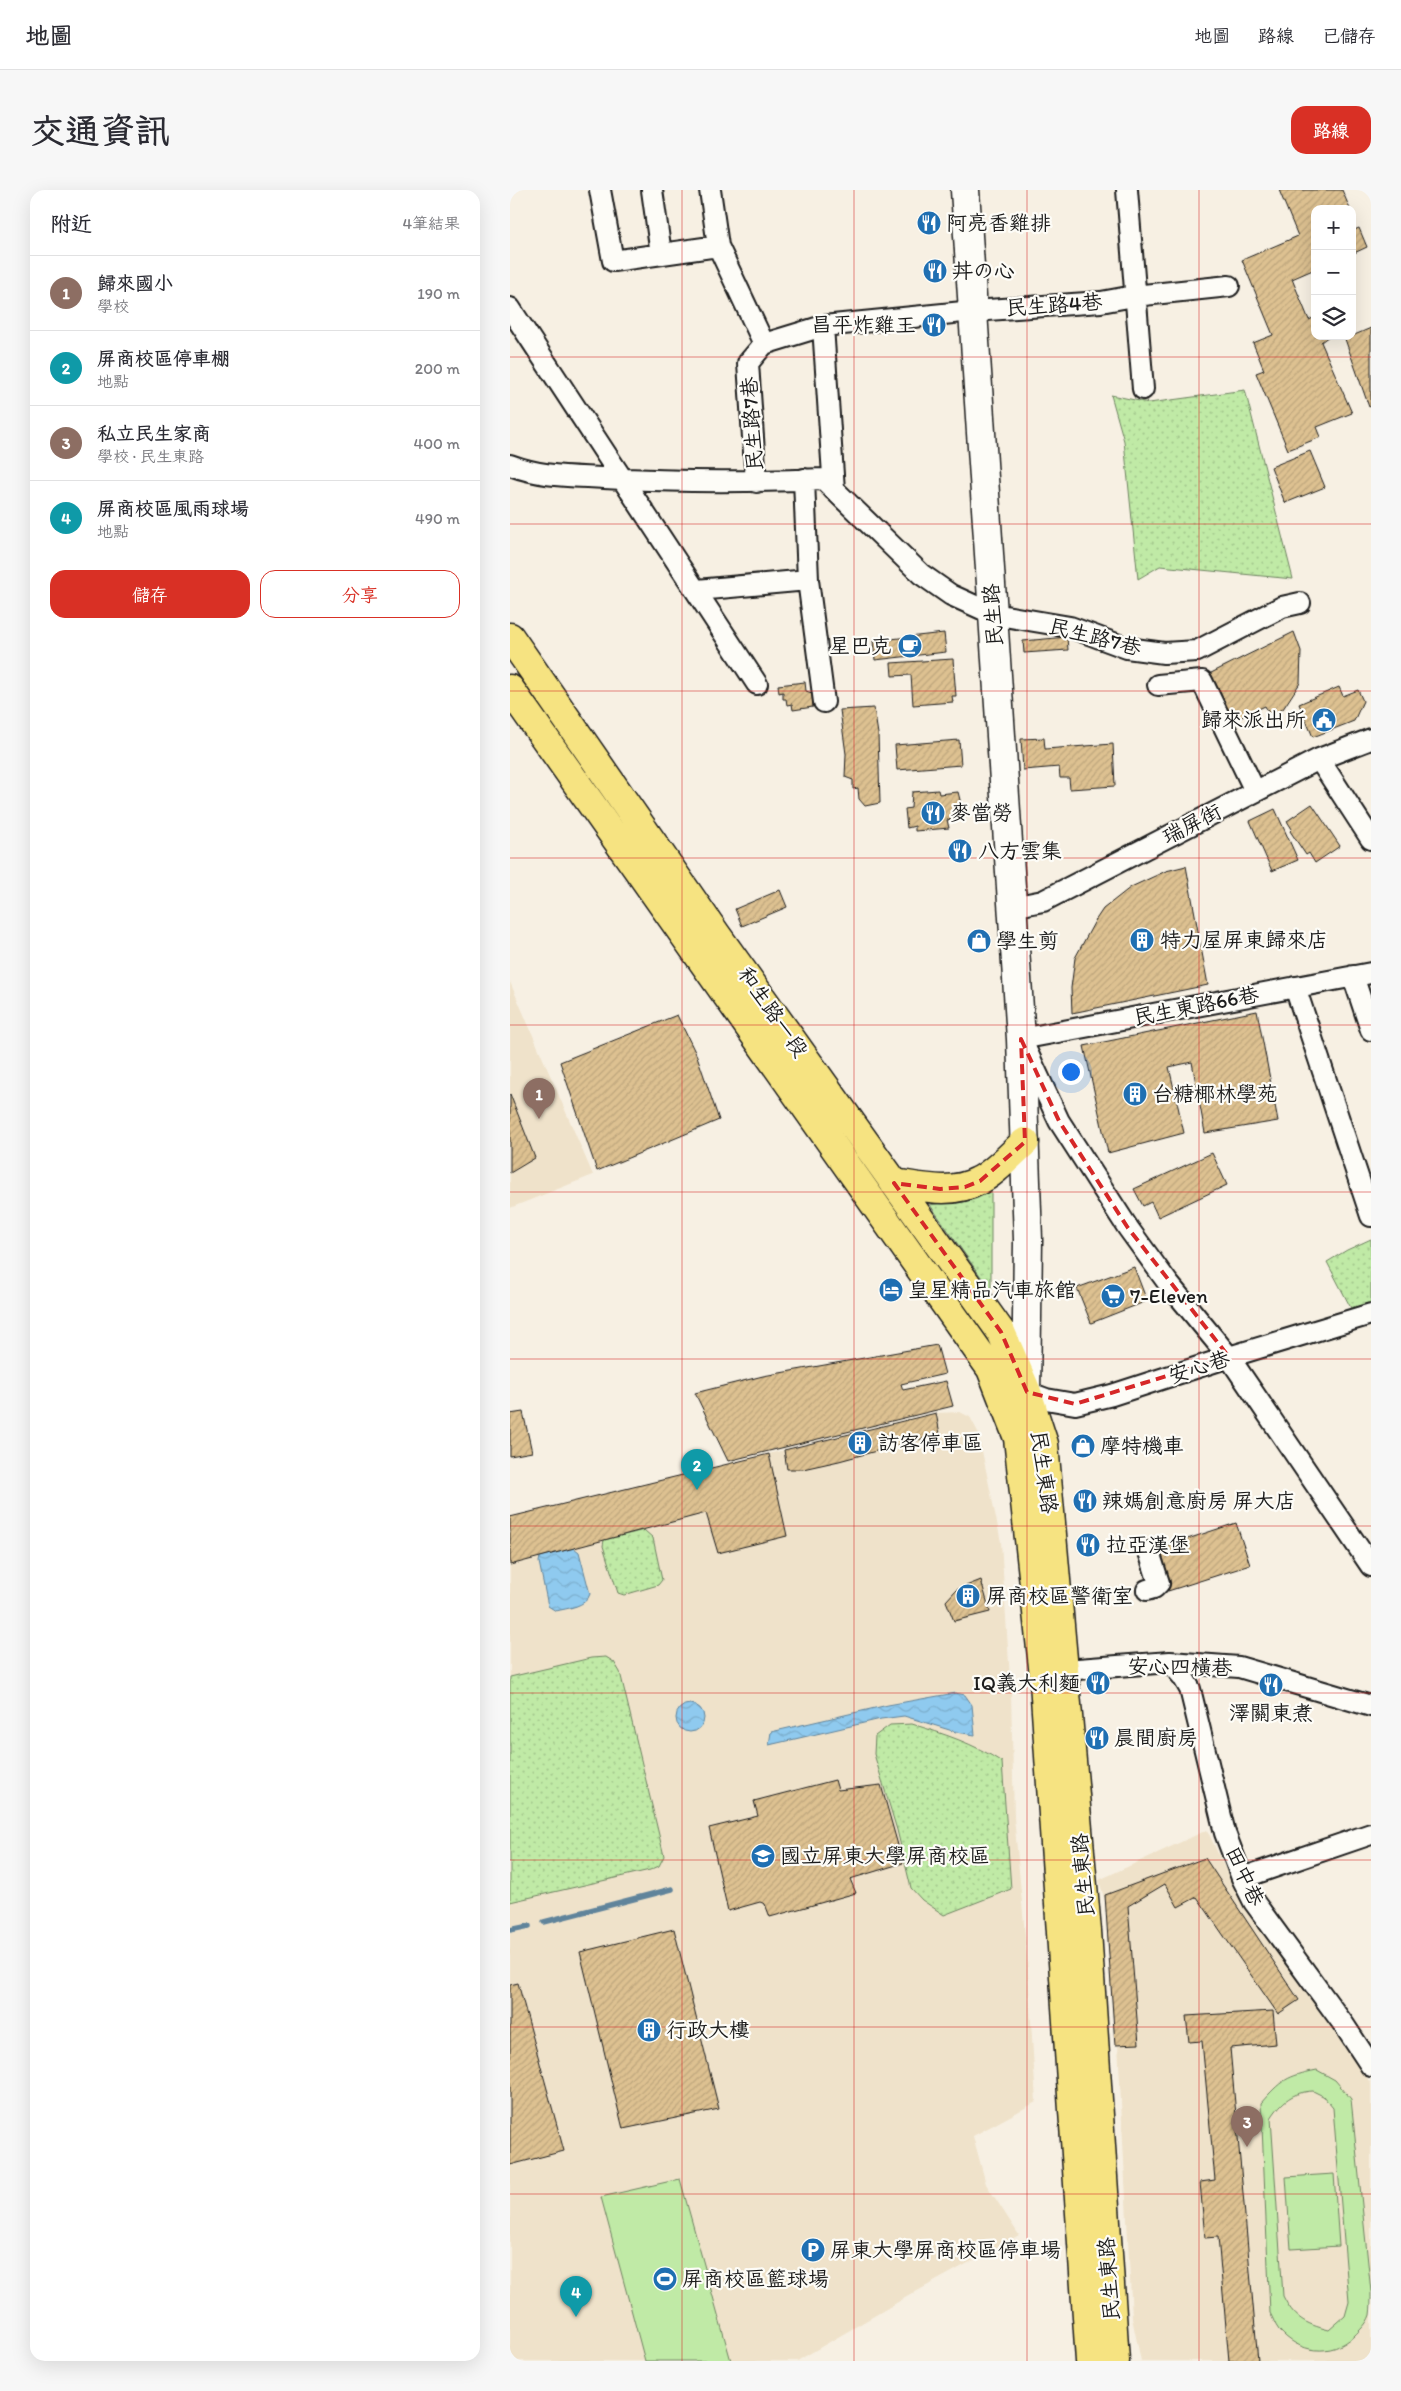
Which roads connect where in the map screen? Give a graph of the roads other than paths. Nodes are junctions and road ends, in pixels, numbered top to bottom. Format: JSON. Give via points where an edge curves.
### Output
{"nodes":[{"id":1,"x":600,"y":190,"type":"edge"},
{"id":2,"x":652,"y":190,"type":"edge"},
{"id":3,"x":710,"y":190,"type":"edge"},
{"id":4,"x":965,"y":190,"type":"edge"},
{"id":5,"x":1127,"y":190,"type":"edge"},
{"id":6,"x":718,"y":246,"type":"junction"},
{"id":7,"x":661,"y":254,"type":"junction"},
{"id":8,"x":1228,"y":286,"type":"dead end"},
{"id":9,"x":1134,"y":296,"type":"junction"},
{"id":10,"x":510,"y":308,"type":"edge"},
{"id":11,"x":973,"y":311,"type":"junction"},
{"id":12,"x":823,"y":326,"type":"junction"},
{"id":13,"x":764,"y":344,"type":"junction"},
{"id":14,"x":1143,"y":389,"type":"dead end"},
{"id":15,"x":510,"y":465,"type":"edge"},
{"id":16,"x":623,"y":479,"type":"junction"},
{"id":17,"x":804,"y":479,"type":"junction"},
{"id":18,"x":756,"y":482,"type":"junction"},
{"id":19,"x":834,"y":490,"type":"junction"},
{"id":20,"x":808,"y":580,"type":"junction"},
{"id":21,"x":696,"y":590,"type":"junction"},
{"id":22,"x":1300,"y":603,"type":"dead end"},
{"id":23,"x":993,"y":614,"type":"junction"},
{"id":24,"x":510,"y":637,"type":"edge"},
{"id":25,"x":757,"y":684,"type":"dead end"},
{"id":26,"x":1158,"y":685,"type":"dead end"},
{"id":27,"x":510,"y":689,"type":"edge"},
{"id":28,"x":824,"y":702,"type":"dead end"},
{"id":29,"x":1371,"y":739,"type":"edge"},
{"id":30,"x":1320,"y":759,"type":"junction"},
{"id":31,"x":1255,"y":792,"type":"junction"},
{"id":32,"x":1371,"y":839,"type":"edge"},
{"id":33,"x":1012,"y":906,"type":"junction"},
{"id":34,"x":1362,"y":975,"type":"edge"},
{"id":35,"x":1295,"y":987,"type":"junction"},
{"id":36,"x":1371,"y":1030,"type":"edge"},
{"id":37,"x":1021,"y":1039,"type":"junction"},
{"id":38,"x":1025,"y":1142,"type":"junction"},
{"id":39,"x":894,"y":1183,"type":"junction"},
{"id":40,"x":1371,"y":1216,"type":"edge"},
{"id":41,"x":1371,"y":1314,"type":"edge"},
{"id":42,"x":1229,"y":1357,"type":"junction"},
{"id":43,"x":1027,"y":1392,"type":"junction"},
{"id":44,"x":1018,"y":1438,"type":"junction"},
{"id":45,"x":1149,"y":1552,"type":"dead end"},
{"id":46,"x":1371,"y":1566,"type":"edge"},
{"id":47,"x":1147,"y":1590,"type":"dead end"},
{"id":48,"x":1170,"y":1662,"type":"junction"},
{"id":49,"x":1054,"y":1668,"type":"junction"},
{"id":50,"x":1371,"y":1706,"type":"edge"},
{"id":51,"x":1371,"y":1834,"type":"edge"},
{"id":52,"x":1242,"y":1878,"type":"junction"},
{"id":53,"x":1371,"y":2066,"type":"edge"},
{"id":54,"x":1090,"y":2361,"type":"edge"},
{"id":55,"x":1115,"y":2361,"type":"edge"}],
"edges":[{"from":1,"to":7,"type":"street","via":[[613,262]]},
{"from":2,"to":7,"type":"street"},
{"from":3,"to":6,"type":"street"},
{"from":4,"to":11,"type":"street","name":"民生路"},
{"from":5,"to":9,"type":"street"},
{"from":6,"to":7,"type":"street"},
{"from":6,"to":13,"type":"street"},
{"from":8,"to":9,"type":"street","name":"民生路4巷"},
{"from":9,"to":11,"type":"street","name":"民生路4巷","via":[[1101,302]]},
{"from":9,"to":14,"type":"street"},
{"from":10,"to":16,"type":"street"},
{"from":11,"to":12,"type":"street"},
{"from":11,"to":23,"type":"street","name":"民生路"},
{"from":12,"to":13,"type":"street"},
{"from":12,"to":19,"type":"street"},
{"from":13,"to":18,"type":"street","name":"民生路7巷","via":[[748,363]]},
{"from":15,"to":16,"type":"street","name":"民生路7巷","via":[[533,473]]},
{"from":16,"to":18,"type":"street","name":"民生路7巷"},
{"from":16,"to":21,"type":"street"},
{"from":17,"to":18,"type":"street","name":"民生路7巷"},
{"from":17,"to":19,"type":"street","name":"民生路7巷","via":[[823,479]]},
{"from":17,"to":20,"type":"street"},
{"from":19,"to":23,"type":"street","name":"民生路7巷","via":[[921,574],[951,596]]},
{"from":20,"to":21,"type":"street"},
{"from":20,"to":28,"type":"street"},
{"from":21,"to":25,"type":"street"},
{"from":22,"to":23,"type":"street","name":"民生路7巷","via":[[1282,608],[1197,651],[1164,653],[1128,648],[1070,628]]},
{"from":23,"to":33,"type":"street","name":"民生路"},
{"from":24,"to":39,"type":"main road","name":"和生路一段"},
{"from":26,"to":31,"type":"street","via":[[1202,681]]},
{"from":27,"to":44,"type":"main road","name":"和生路一段","via":[[991,1369]]},
{"from":29,"to":30,"type":"street","name":"瑞屏街"},
{"from":30,"to":31,"type":"street","name":"瑞屏街"},
{"from":30,"to":32,"type":"street"},
{"from":31,"to":33,"type":"street","name":"瑞屏街","via":[[1043,901]]},
{"from":33,"to":37,"type":"street","name":"民生路"},
{"from":34,"to":35,"type":"street","name":"民生東路66巷"},
{"from":34,"to":36,"type":"street"},
{"from":35,"to":37,"type":"street","name":"民生東路66巷"},
{"from":35,"to":40,"type":"street"},
{"from":37,"to":38,"type":"street","name":"民生東路"},
{"from":37,"to":42,"type":"street","via":[[1059,1121],[1128,1228]]},
{"from":38,"to":39,"type":"main road","via":[[980,1181],[965,1187],[940,1189]]},
{"from":38,"to":43,"type":"street","name":"民生東路"},
{"from":39,"to":43,"type":"main road","name":"和生路一段","via":[[1001,1332]]},
{"from":41,"to":42,"type":"street","name":"安心巷"},
{"from":42,"to":43,"type":"street","name":"安心巷","via":[[1076,1404]]},
{"from":42,"to":46,"type":"street"},
{"from":43,"to":44,"type":"street","name":"民生東路"},
{"from":43,"to":49,"type":"main road","name":"民生東路","via":[[1044,1444]]},
{"from":44,"to":49,"type":"main road","name":"民生東路"},
{"from":45,"to":47,"type":"street","via":[[1159,1583]]},
{"from":48,"to":49,"type":"street","name":"安心四橫巷"},
{"from":48,"to":50,"type":"street","name":"安心四橫巷","via":[[1240,1667]]},
{"from":48,"to":52,"type":"street","name":"田中巷","via":[[1190,1689],[1225,1833]]},
{"from":49,"to":54,"type":"main road","name":"民生東路"},
{"from":49,"to":55,"type":"main road","name":"民生東路","via":[[1088,1931]]},
{"from":51,"to":52,"type":"street"},
{"from":52,"to":53,"type":"street","name":"田中巷","via":[[1254,1902]]}]}
